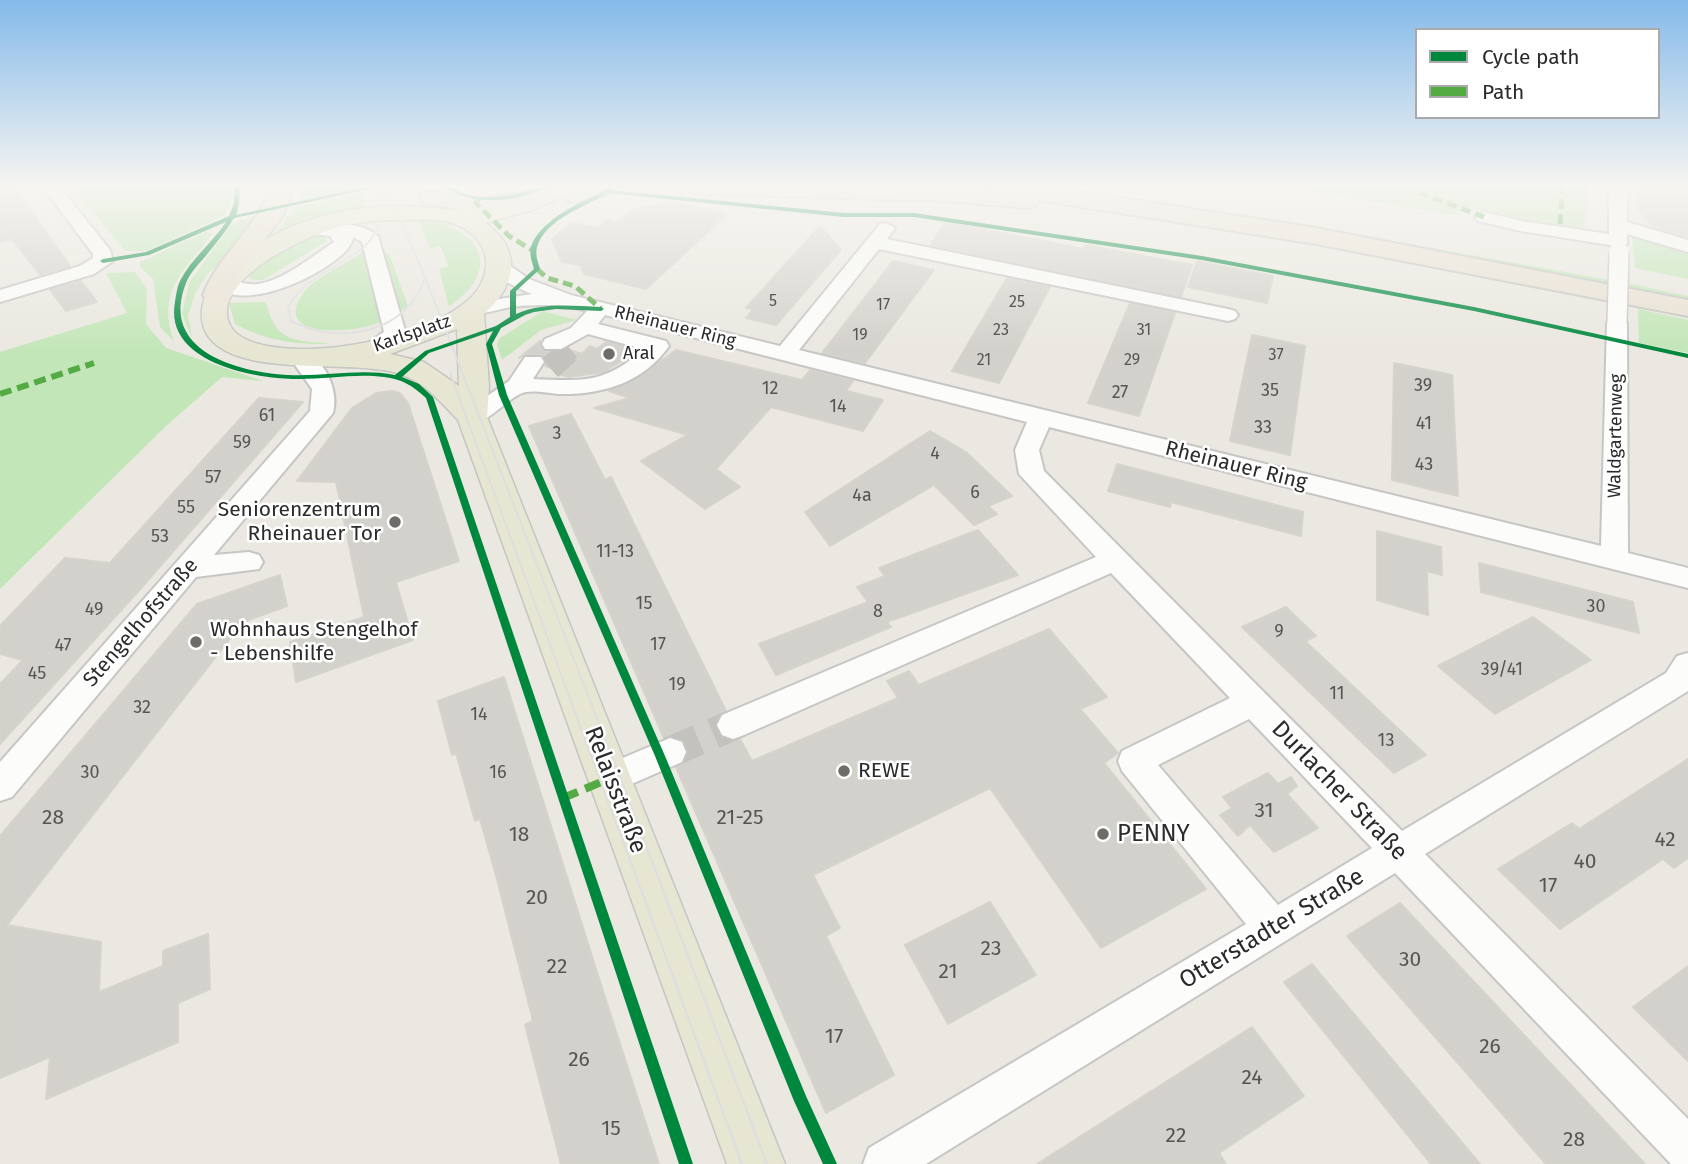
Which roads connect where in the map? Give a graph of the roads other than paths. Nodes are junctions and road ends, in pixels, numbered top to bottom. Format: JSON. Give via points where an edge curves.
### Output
{"nodes":[{"id":1,"x":93,"y":241,"type":"edge"},
{"id":2,"x":249,"y":241,"type":"edge"},
{"id":3,"x":289,"y":241,"type":"edge"},
{"id":4,"x":344,"y":241,"type":"edge"},
{"id":5,"x":371,"y":241,"type":"edge"},
{"id":6,"x":492,"y":241,"type":"edge"},
{"id":7,"x":516,"y":241,"type":"edge"},
{"id":8,"x":1350,"y":241,"type":"edge"},
{"id":9,"x":1423,"y":241,"type":"edge"},
{"id":10,"x":1618,"y":241,"type":"edge"},
{"id":11,"x":1641,"y":241,"type":"edge"},
{"id":12,"x":875,"y":242,"type":"joint"},
{"id":13,"x":1688,"y":246,"type":"edge"},
{"id":14,"x":504,"y":253,"type":"junction"},
{"id":15,"x":222,"y":290,"type":"junction"},
{"id":16,"x":1688,"y":290,"type":"edge"},
{"id":17,"x":0,"y":296,"type":"edge"},
{"id":18,"x":564,"y":299,"type":"junction"},
{"id":19,"x":1688,"y":308,"type":"edge"},
{"id":20,"x":601,"y":309,"type":"junction"},
{"id":21,"x":473,"y":310,"type":"junction"},
{"id":22,"x":1228,"y":315,"type":"dead end"},
{"id":23,"x":654,"y":321,"type":"junction"},
{"id":24,"x":635,"y":340,"type":"junction"},
{"id":25,"x":372,"y":348,"type":"junction"},
{"id":26,"x":785,"y":354,"type":"junction"},
{"id":27,"x":338,"y":357,"type":"junction"},
{"id":28,"x":301,"y":358,"type":"junction"},
{"id":29,"x":542,"y":365,"type":"tunnel mouth"},
{"id":30,"x":524,"y":386,"type":"junction"},
{"id":31,"x":472,"y":417,"type":"junction"},
{"id":32,"x":1041,"y":418,"type":"junction"},
{"id":33,"x":1614,"y":559,"type":"junction"},
{"id":34,"x":1115,"y":560,"type":"junction"},
{"id":35,"x":249,"y":562,"type":"dead end"},
{"id":36,"x":188,"y":568,"type":"junction"},
{"id":37,"x":1688,"y":578,"type":"edge"},
{"id":38,"x":1688,"y":665,"type":"edge"},
{"id":39,"x":1253,"y":702,"type":"junction"},
{"id":40,"x":733,"y":725,"type":"tunnel mouth"},
{"id":41,"x":670,"y":752,"type":"tunnel mouth"},
{"id":42,"x":611,"y":778,"type":"junction"},
{"id":43,"x":0,"y":786,"type":"edge"},
{"id":44,"x":1398,"y":852,"type":"junction"},
{"id":45,"x":1273,"y":928,"type":"junction"},
{"id":46,"x":1688,"y":1150,"type":"edge"},
{"id":47,"x":756,"y":1164,"type":"edge"},
{"id":48,"x":886,"y":1164,"type":"edge"}],
"edges":[{"from":1,"to":17,"type":"street","via":[[103,261]]},
{"from":2,"to":15,"type":"highway","via":[[226,272]]},
{"from":3,"to":15,"type":"main road","via":[[262,253]]},
{"from":4,"to":15,"type":"street","via":[[266,289]]},
{"from":5,"to":25,"type":"street","via":[[395,334]]},
{"from":6,"to":14,"type":"main road"},
{"from":7,"to":14,"type":"main road"},
{"from":8,"to":19,"type":"highway"},
{"from":9,"to":16,"type":"highway"},
{"from":10,"to":33,"type":"street","name":"Waldgartenweg","bridge":true},
{"from":11,"to":13,"type":"street"},
{"from":12,"to":22,"type":"street"},
{"from":12,"to":26,"type":"street"},
{"from":14,"to":18,"type":"street","name":"Rheinauer Ring","via":[[522,283]]},
{"from":14,"to":21,"type":"main road","name":"Karlsplatz","via":[[491,287]]},
{"from":15,"to":28,"type":"main road","name":"Karlsplatz","via":[[214,316],[221,335],[239,347]]},
{"from":18,"to":20,"type":"street","name":"Rheinauer Ring"},
{"from":18,"to":21,"type":"street","name":"Rheinauer Ring","via":[[525,299]]},
{"from":20,"to":23,"type":"street","name":"Rheinauer Ring"},
{"from":20,"to":24,"type":"street","via":[[571,338]]},
{"from":21,"to":25,"type":"main road","name":"Karlsplatz","via":[[433,329]]},
{"from":21,"to":31,"type":"main road","name":"Relaisstraße"},
{"from":23,"to":24,"type":"street"},
{"from":23,"to":26,"type":"street","name":"Rheinauer Ring"},
{"from":24,"to":30,"type":"street","via":[[658,346],[626,375],[597,386]]},
{"from":25,"to":27,"type":"main road","name":"Karlsplatz"},
{"from":26,"to":32,"type":"street","name":"Rheinauer Ring"},
{"from":27,"to":28,"type":"main road","name":"Karlsplatz"},
{"from":27,"to":31,"type":"main road","name":"Relaisstraße","via":[[394,362],[424,371]]},
{"from":28,"to":36,"type":"street","name":"Stengelhofstraße","via":[[324,387],[321,413]]},
{"from":29,"to":30,"type":"street"},
{"from":30,"to":31,"type":"street"},
{"from":31,"to":42,"type":"main road","name":"Relaisstraße"},
{"from":32,"to":33,"type":"street","name":"Rheinauer Ring"},
{"from":32,"to":34,"type":"street","name":"Durlacher Straße","via":[[1027,450],[1032,474]]},
{"from":33,"to":37,"type":"street","name":"Rheinauer Ring"},
{"from":34,"to":39,"type":"street","name":"Durlacher Straße"},
{"from":34,"to":40,"type":"street"},
{"from":35,"to":36,"type":"street"},
{"from":36,"to":43,"type":"street","name":"Stengelhofstraße"},
{"from":38,"to":44,"type":"street","name":"Otterstadter Straße","via":[[1677,682]]},
{"from":39,"to":44,"type":"street","name":"Durlacher Straße"},
{"from":39,"to":45,"type":"street","via":[[1135,761]]},
{"from":41,"to":42,"type":"street"},
{"from":42,"to":47,"type":"main road","name":"Relaisstraße"},
{"from":44,"to":45,"type":"street","name":"Otterstadter Straße"},
{"from":44,"to":46,"type":"street","name":"Durlacher Straße"},
{"from":45,"to":48,"type":"street","name":"Otterstadter Straße"}]}
